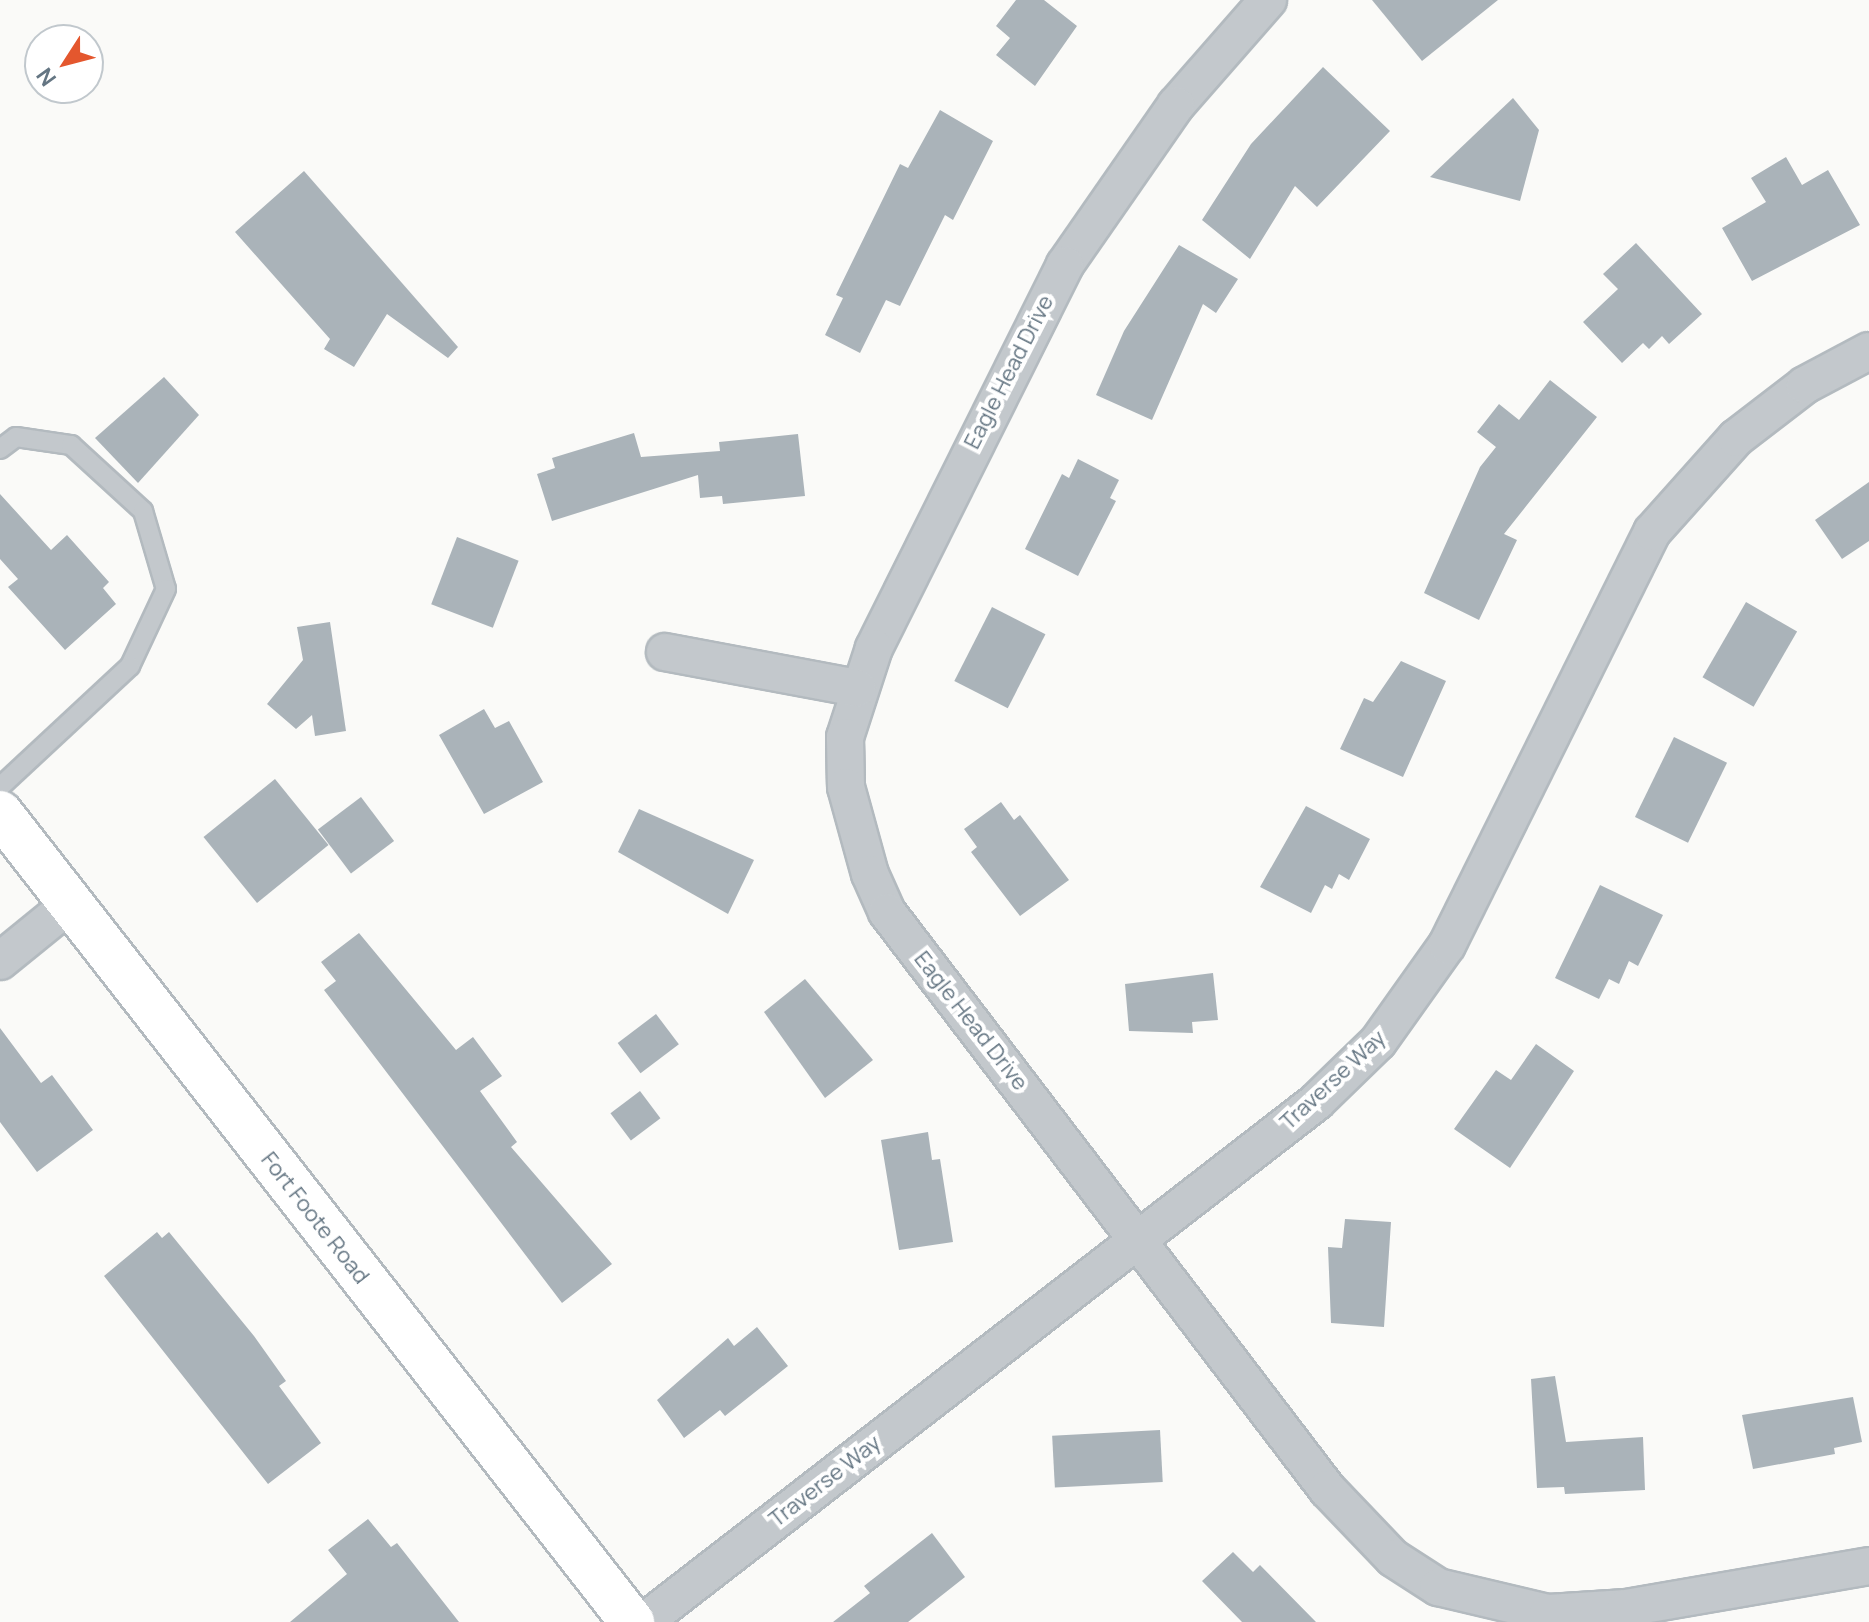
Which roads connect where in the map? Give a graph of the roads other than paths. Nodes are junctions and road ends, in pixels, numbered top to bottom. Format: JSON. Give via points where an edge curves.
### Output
{"nodes":[{"id":1,"x":1268,"y":0,"type":"edge"},
{"id":2,"x":1869,"y":351,"type":"edge"},
{"id":3,"x":0,"y":449,"type":"edge"},
{"id":4,"x":665,"y":652,"type":"dead end"},
{"id":5,"x":858,"y":688,"type":"junction"},
{"id":6,"x":0,"y":787,"type":"edge"},
{"id":7,"x":0,"y":813,"type":"edge"},
{"id":8,"x":69,"y":905,"type":"junction"},
{"id":9,"x":0,"y":961,"type":"edge"},
{"id":10,"x":1138,"y":1238,"type":"junction"},
{"id":11,"x":1869,"y":1566,"type":"edge"},
{"id":12,"x":632,"y":1622,"type":"edge"},
{"id":13,"x":644,"y":1622,"type":"edge"}],
"edges":[{"from":1,"to":5,"type":"street","name":"Eagle Head Drive","via":[[1176,105],[1065,265],[973,440]]},
{"from":2,"to":10,"type":"street","name":"Traverse Way","via":[[1805,385],[1736,438],[1652,532],[1447,945],[1378,1042],[1316,1102]]},
{"from":3,"to":6,"type":"lane","via":[[16,437],[71,445],[143,511],[166,589],[130,666]]},
{"from":4,"to":5,"type":"street"},
{"from":5,"to":10,"type":"street","name":"Eagle Head Drive","via":[[845,737],[846,787],[887,912]]},
{"from":7,"to":8,"type":"street","name":"Fort Foote Road"},
{"from":8,"to":9,"type":"street"},
{"from":8,"to":12,"type":"street","name":"Fort Foote Road"},
{"from":10,"to":11,"type":"street","name":"Eagle Head Drive","via":[[1327,1489],[1393,1558],[1438,1587],[1548,1613],[1626,1608]]},
{"from":10,"to":13,"type":"street","name":"Traverse Way"}]}
